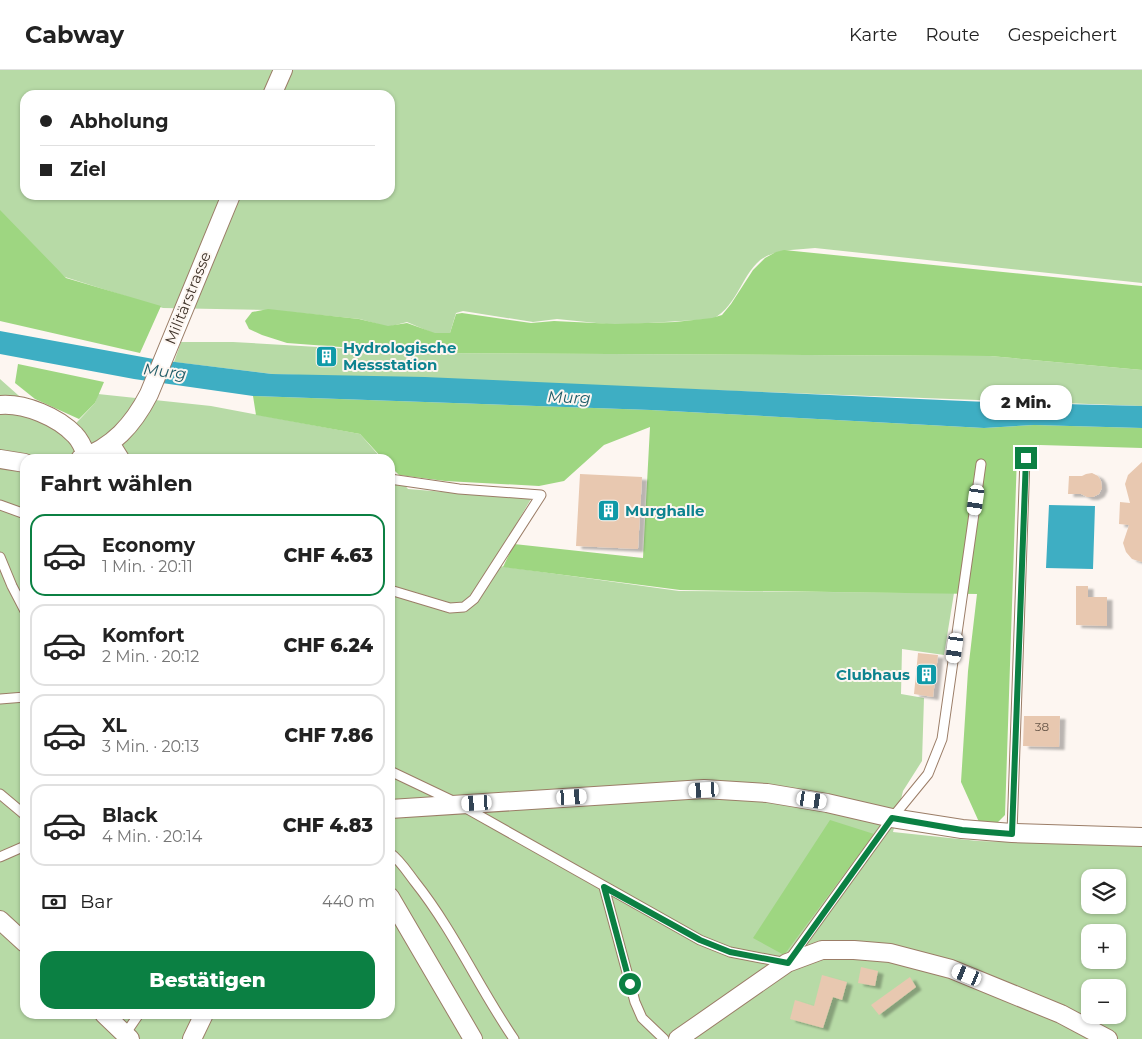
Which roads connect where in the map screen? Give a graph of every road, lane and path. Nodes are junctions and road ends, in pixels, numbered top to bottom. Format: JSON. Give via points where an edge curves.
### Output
{"nodes":[{"id":1,"x":283,"y":70,"type":"edge"},
{"id":2,"x":274,"y":90,"type":"edge"},
{"id":3,"x":229,"y":200,"type":"edge"},
{"id":4,"x":0,"y":405,"type":"edge"},
{"id":5,"x":110,"y":443,"type":"junction"},
{"id":6,"x":82,"y":454,"type":"edge"},
{"id":7,"x":90,"y":454,"type":"edge"},
{"id":8,"x":117,"y":454,"type":"edge"},
{"id":9,"x":1026,"y":458,"type":"dead end"},
{"id":10,"x":0,"y":459,"type":"edge"},
{"id":11,"x":20,"y":462,"type":"edge"},
{"id":12,"x":981,"y":464,"type":"dead end"},
{"id":13,"x":395,"y":481,"type":"edge"},
{"id":14,"x":0,"y":505,"type":"edge"},
{"id":15,"x":20,"y":512,"type":"edge"},
{"id":16,"x":0,"y":557,"type":"edge"},
{"id":17,"x":395,"y":592,"type":"edge"},
{"id":18,"x":20,"y":602,"type":"edge"},
{"id":19,"x":20,"y":697,"type":"edge"},
{"id":20,"x":0,"y":699,"type":"edge"},
{"id":21,"x":395,"y":773,"type":"edge"},
{"id":22,"x":0,"y":794,"type":"edge"},
{"id":23,"x":458,"y":804,"type":"junction"},
{"id":24,"x":395,"y":809,"type":"edge"},
{"id":25,"x":20,"y":811,"type":"edge"},
{"id":26,"x":892,"y":818,"type":"junction"},
{"id":27,"x":1012,"y":834,"type":"junction"},
{"id":28,"x":1142,"y":837,"type":"edge"},
{"id":29,"x":20,"y":848,"type":"edge"},
{"id":30,"x":0,"y":857,"type":"edge"},
{"id":31,"x":395,"y":859,"type":"edge"},
{"id":32,"x":604,"y":887,"type":"junction"},
{"id":33,"x":395,"y":905,"type":"edge"},
{"id":34,"x":0,"y":920,"type":"edge"},
{"id":35,"x":20,"y":938,"type":"edge"},
{"id":36,"x":788,"y":963,"type":"junction"},
{"id":37,"x":109,"y":1019,"type":"edge"},
{"id":38,"x":136,"y":1019,"type":"edge"},
{"id":39,"x":202,"y":1019,"type":"edge"},
{"id":40,"x":128,"y":1036,"type":"edge"},
{"id":41,"x":192,"y":1039,"type":"edge"},
{"id":42,"x":474,"y":1039,"type":"edge"},
{"id":43,"x":514,"y":1039,"type":"edge"},
{"id":44,"x":664,"y":1039,"type":"edge"},
{"id":45,"x":678,"y":1039,"type":"edge"},
{"id":46,"x":1108,"y":1039,"type":"edge"}],
"edges":[{"from":1,"to":2,"type":"street"},
{"from":3,"to":5,"type":"street","name":"Militärstrasse","via":[[149,394],[138,415]]},
{"from":4,"to":6,"type":"street","via":[[21,405],[48,416],[75,435]]},
{"from":5,"to":7,"type":"street","name":"Militärstrasse"},
{"from":5,"to":8,"type":"street"},
{"from":9,"to":27,"type":"lane"},
{"from":10,"to":11,"type":"street"},
{"from":12,"to":26,"type":"lane","via":[[942,739],[928,774]]},
{"from":13,"to":17,"type":"lane","via":[[541,495],[474,599],[464,607],[450,608]]},
{"from":14,"to":15,"type":"lane"},
{"from":16,"to":18,"type":"lane"},
{"from":19,"to":20,"type":"lane"},
{"from":21,"to":23,"type":"lane"},
{"from":22,"to":25,"type":"lane"},
{"from":23,"to":24,"type":"street"},
{"from":23,"to":26,"type":"street","via":[[704,790],[767,793]]},
{"from":23,"to":32,"type":"lane"},
{"from":26,"to":27,"type":"street","via":[[962,830]]},
{"from":26,"to":36,"type":"lane"},
{"from":27,"to":28,"type":"street"},
{"from":29,"to":30,"type":"lane"},
{"from":31,"to":43,"type":"lane","via":[[435,908]]},
{"from":32,"to":36,"type":"lane","via":[[700,940],[730,952]]},
{"from":32,"to":44,"type":"lane","via":[[635,1002],[642,1018]]},
{"from":33,"to":42,"type":"street"},
{"from":34,"to":35,"type":"street"},
{"from":36,"to":45,"type":"street"},
{"from":36,"to":46,"type":"street","via":[[822,950],[890,953],[951,969],[1060,1014]]},
{"from":37,"to":40,"type":"street"},
{"from":38,"to":40,"type":"lane"},
{"from":39,"to":41,"type":"street"}]}
